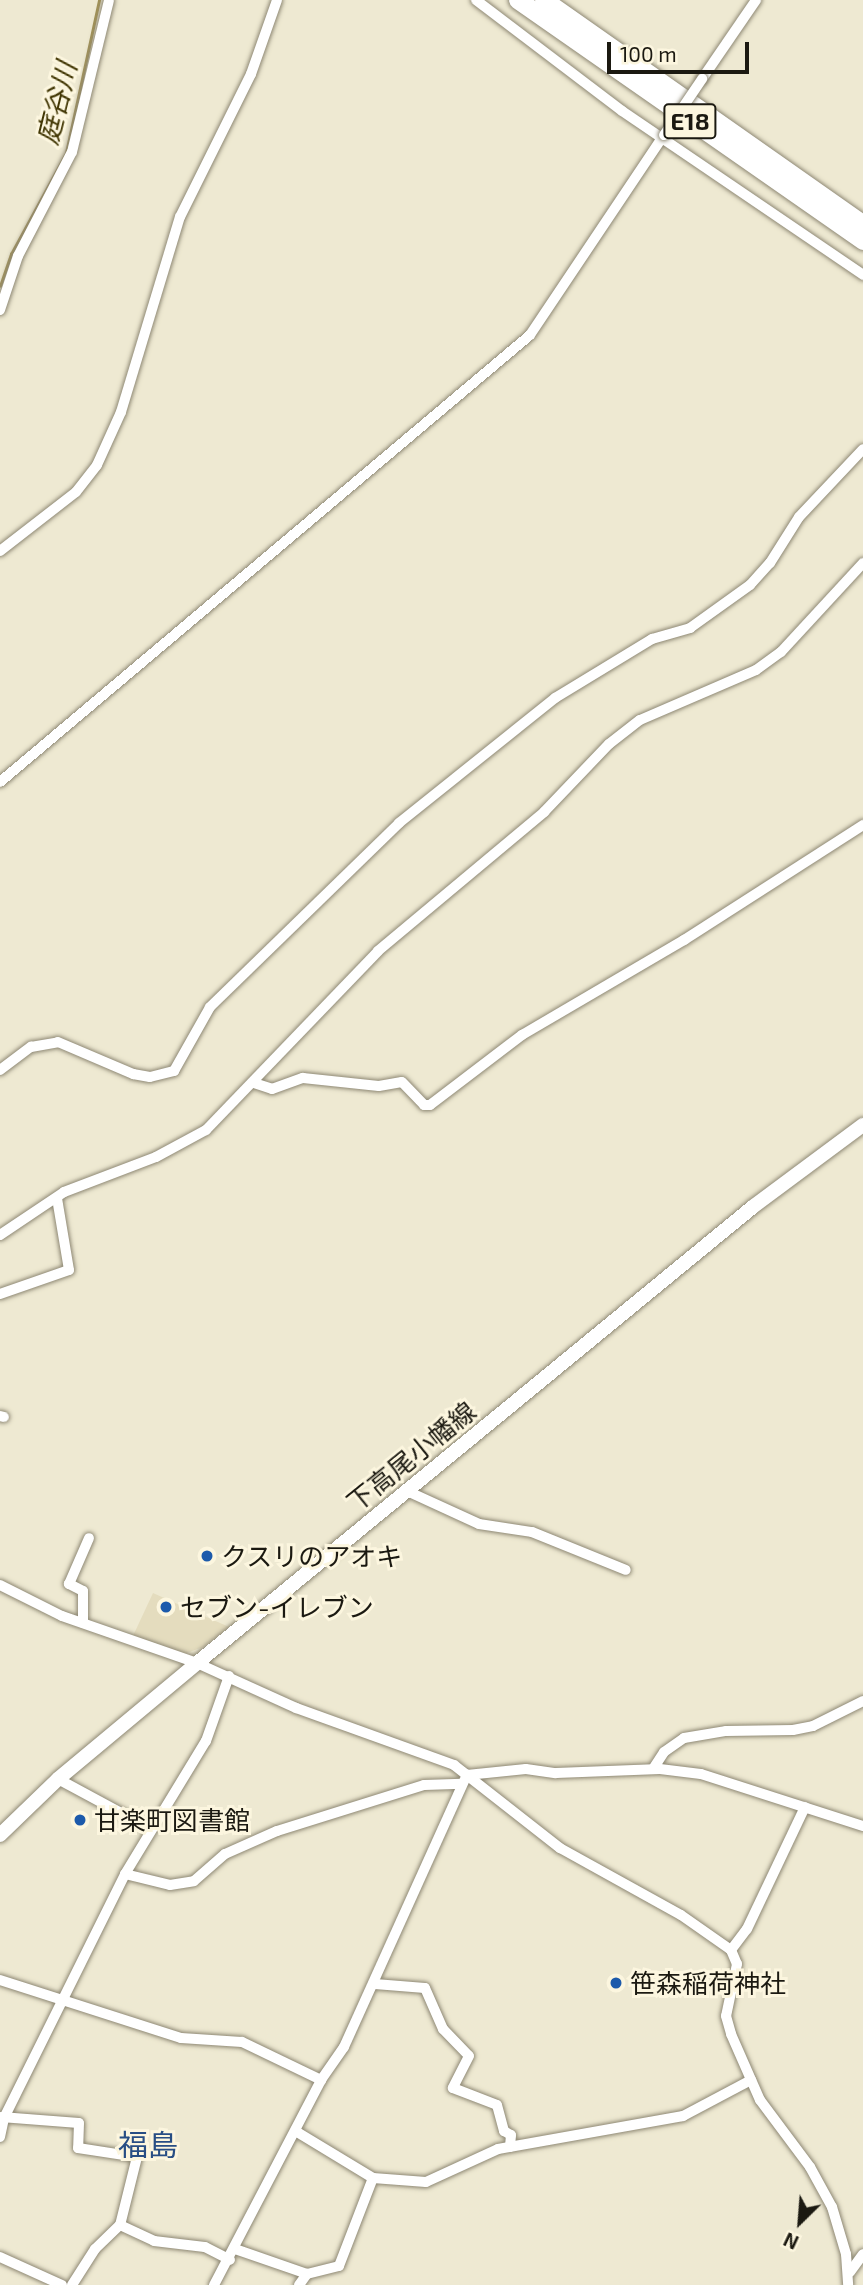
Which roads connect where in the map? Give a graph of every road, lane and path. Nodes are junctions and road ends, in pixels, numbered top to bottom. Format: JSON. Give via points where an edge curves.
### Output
{"nodes":[{"id":1,"x":108,"y":0,"type":"edge"},
{"id":2,"x":277,"y":0,"type":"edge"},
{"id":3,"x":476,"y":0,"type":"edge"},
{"id":4,"x":518,"y":0,"type":"edge"},
{"id":5,"x":544,"y":0,"type":"edge"},
{"id":6,"x":757,"y":0,"type":"edge"},
{"id":7,"x":662,"y":137,"type":"junction"},
{"id":8,"x":863,"y":224,"type":"edge"},
{"id":9,"x":863,"y":241,"type":"edge"},
{"id":10,"x":863,"y":275,"type":"edge"},
{"id":11,"x":0,"y":310,"type":"edge"},
{"id":12,"x":863,"y":449,"type":"edge"},
{"id":13,"x":0,"y":551,"type":"edge"},
{"id":14,"x":863,"y":563,"type":"edge"},
{"id":15,"x":0,"y":782,"type":"edge"},
{"id":16,"x":863,"y":825,"type":"edge"},
{"id":17,"x":0,"y":1070,"type":"edge"},
{"id":18,"x":254,"y":1083,"type":"junction"},
{"id":19,"x":863,"y":1125,"type":"edge"},
{"id":20,"x":57,"y":1198,"type":"junction"},
{"id":21,"x":0,"y":1235,"type":"edge"},
{"id":22,"x":0,"y":1294,"type":"edge"},
{"id":23,"x":407,"y":1491,"type":"junction"},
{"id":24,"x":89,"y":1538,"type":"dead end"},
{"id":25,"x":626,"y":1570,"type":"dead end"},
{"id":26,"x":0,"y":1585,"type":"edge"},
{"id":27,"x":83,"y":1623,"type":"junction"},
{"id":28,"x":197,"y":1663,"type":"junction"},
{"id":29,"x":229,"y":1676,"type":"junction"},
{"id":30,"x":863,"y":1701,"type":"edge"},
{"id":31,"x":653,"y":1769,"type":"junction"},
{"id":32,"x":58,"y":1779,"type":"junction"},
{"id":33,"x":464,"y":1779,"type":"junction"},
{"id":34,"x":805,"y":1807,"type":"junction"},
{"id":35,"x":863,"y":1826,"type":"edge"},
{"id":36,"x":149,"y":1828,"type":"junction"},
{"id":37,"x":0,"y":1835,"type":"edge"},
{"id":38,"x":125,"y":1874,"type":"junction"},
{"id":39,"x":731,"y":1950,"type":"junction"},
{"id":40,"x":0,"y":1980,"type":"edge"},
{"id":41,"x":375,"y":1984,"type":"junction"},
{"id":42,"x":64,"y":1997,"type":"junction"},
{"id":43,"x":321,"y":2080,"type":"junction"},
{"id":44,"x":751,"y":2080,"type":"junction"},
{"id":45,"x":2,"y":2117,"type":"edge"},
{"id":46,"x":297,"y":2132,"type":"junction"},
{"id":47,"x":0,"y":2137,"type":"edge"},
{"id":48,"x":510,"y":2147,"type":"junction"},
{"id":49,"x":373,"y":2178,"type":"junction"},
{"id":50,"x":120,"y":2225,"type":"junction"},
{"id":51,"x":235,"y":2249,"type":"junction"},
{"id":52,"x":863,"y":2254,"type":"edge"},
{"id":53,"x":0,"y":2257,"type":"edge"},
{"id":54,"x":230,"y":2260,"type":"junction"},
{"id":55,"x":850,"y":2272,"type":"junction"},
{"id":56,"x":307,"y":2274,"type":"junction"},
{"id":57,"x":62,"y":2285,"type":"edge"},
{"id":58,"x":72,"y":2285,"type":"edge"},
{"id":59,"x":214,"y":2285,"type":"edge"},
{"id":60,"x":299,"y":2285,"type":"edge"},
{"id":61,"x":848,"y":2285,"type":"edge"}],
"edges":[{"from":1,"to":11,"type":"street","via":[[72,152],[18,256]]},
{"from":2,"to":13,"type":"street","via":[[251,74],[180,217],[121,412],[97,465],[76,492]]},
{"from":3,"to":7,"type":"street"},
{"from":4,"to":9,"type":"highway","number":"E18"},
{"from":5,"to":8,"type":"highway","number":"E18"},
{"from":6,"to":7,"type":"street","bridge":true},
{"from":7,"to":10,"type":"street"},
{"from":7,"to":15,"type":"street","via":[[530,335]]},
{"from":12,"to":17,"type":"street","via":[[799,517],[750,585],[690,628],[652,639],[555,698],[399,822],[210,1007],[174,1071],[150,1077],[133,1074],[58,1042],[31,1047]]},
{"from":14,"to":18,"type":"street","via":[[772,658],[640,720],[609,744],[544,812],[378,951]]},
{"from":16,"to":18,"type":"street","via":[[684,940],[522,1035],[430,1105],[424,1105],[402,1082],[379,1086],[303,1078],[272,1089]]},
{"from":18,"to":20,"type":"street","via":[[185,1144],[96,1177]]},
{"from":19,"to":23,"type":"main road","name":"下高尾小幡線","via":[[754,1206]]},
{"from":20,"to":21,"type":"street"},
{"from":20,"to":22,"type":"street","via":[[69,1270]]},
{"from":23,"to":25,"type":"street","via":[[479,1524],[532,1532]]},
{"from":23,"to":28,"type":"main road","name":"下高尾小幡線"},
{"from":24,"to":27,"type":"street","via":[[69,1584],[83,1591]]},
{"from":26,"to":27,"type":"street"},
{"from":27,"to":28,"type":"street"},
{"from":28,"to":29,"type":"street"},
{"from":28,"to":32,"type":"main road","name":"下高尾小幡線"},
{"from":29,"to":33,"type":"street","via":[[296,1708],[432,1755]]},
{"from":29,"to":36,"type":"street","via":[[206,1741],[167,1808]]},
{"from":30,"to":31,"type":"street","via":[[803,1728],[684,1738],[664,1752]]},
{"from":31,"to":33,"type":"street","via":[[556,1773],[526,1769]]},
{"from":31,"to":34,"type":"street","via":[[701,1774]]},
{"from":32,"to":36,"type":"street"},
{"from":32,"to":37,"type":"main road","name":"下高尾小幡線"},
{"from":33,"to":38,"type":"street","via":[[424,1785],[276,1831],[225,1854],[194,1881],[170,1885]]},
{"from":33,"to":39,"type":"street","via":[[560,1849],[681,1915]]},
{"from":33,"to":41,"type":"street","via":[[424,1862]]},
{"from":34,"to":35,"type":"street"},
{"from":34,"to":39,"type":"street","via":[[747,1928]]},
{"from":36,"to":38,"type":"street"},
{"from":38,"to":42,"type":"street"},
{"from":39,"to":44,"type":"street","via":[[737,1964],[726,2016]]},
{"from":40,"to":42,"type":"street"},
{"from":41,"to":43,"type":"street","via":[[344,2048]]},
{"from":41,"to":48,"type":"street","via":[[425,1988],[443,2029],[469,2056],[453,2088],[497,2105],[504,2131],[511,2135]]},
{"from":42,"to":43,"type":"street","via":[[181,2038],[242,2042]]},
{"from":42,"to":45,"type":"street"},
{"from":43,"to":46,"type":"street"},
{"from":44,"to":48,"type":"street","via":[[683,2116]]},
{"from":44,"to":55,"type":"street","via":[[832,2207]]},
{"from":45,"to":47,"type":"street"},
{"from":45,"to":50,"type":"street","via":[[79,2123],[78,2148],[137,2157]]},
{"from":46,"to":49,"type":"street"},
{"from":46,"to":51,"type":"street"},
{"from":48,"to":49,"type":"street","via":[[426,2182]]},
{"from":49,"to":56,"type":"street","via":[[339,2266]]},
{"from":50,"to":54,"type":"street","via":[[154,2241],[205,2247]]},
{"from":50,"to":58,"type":"street","via":[[95,2249]]},
{"from":51,"to":54,"type":"street"},
{"from":51,"to":56,"type":"street"},
{"from":52,"to":55,"type":"street"},
{"from":53,"to":57,"type":"street"},
{"from":54,"to":59,"type":"street"},
{"from":55,"to":61,"type":"street"},
{"from":56,"to":60,"type":"street"}]}
